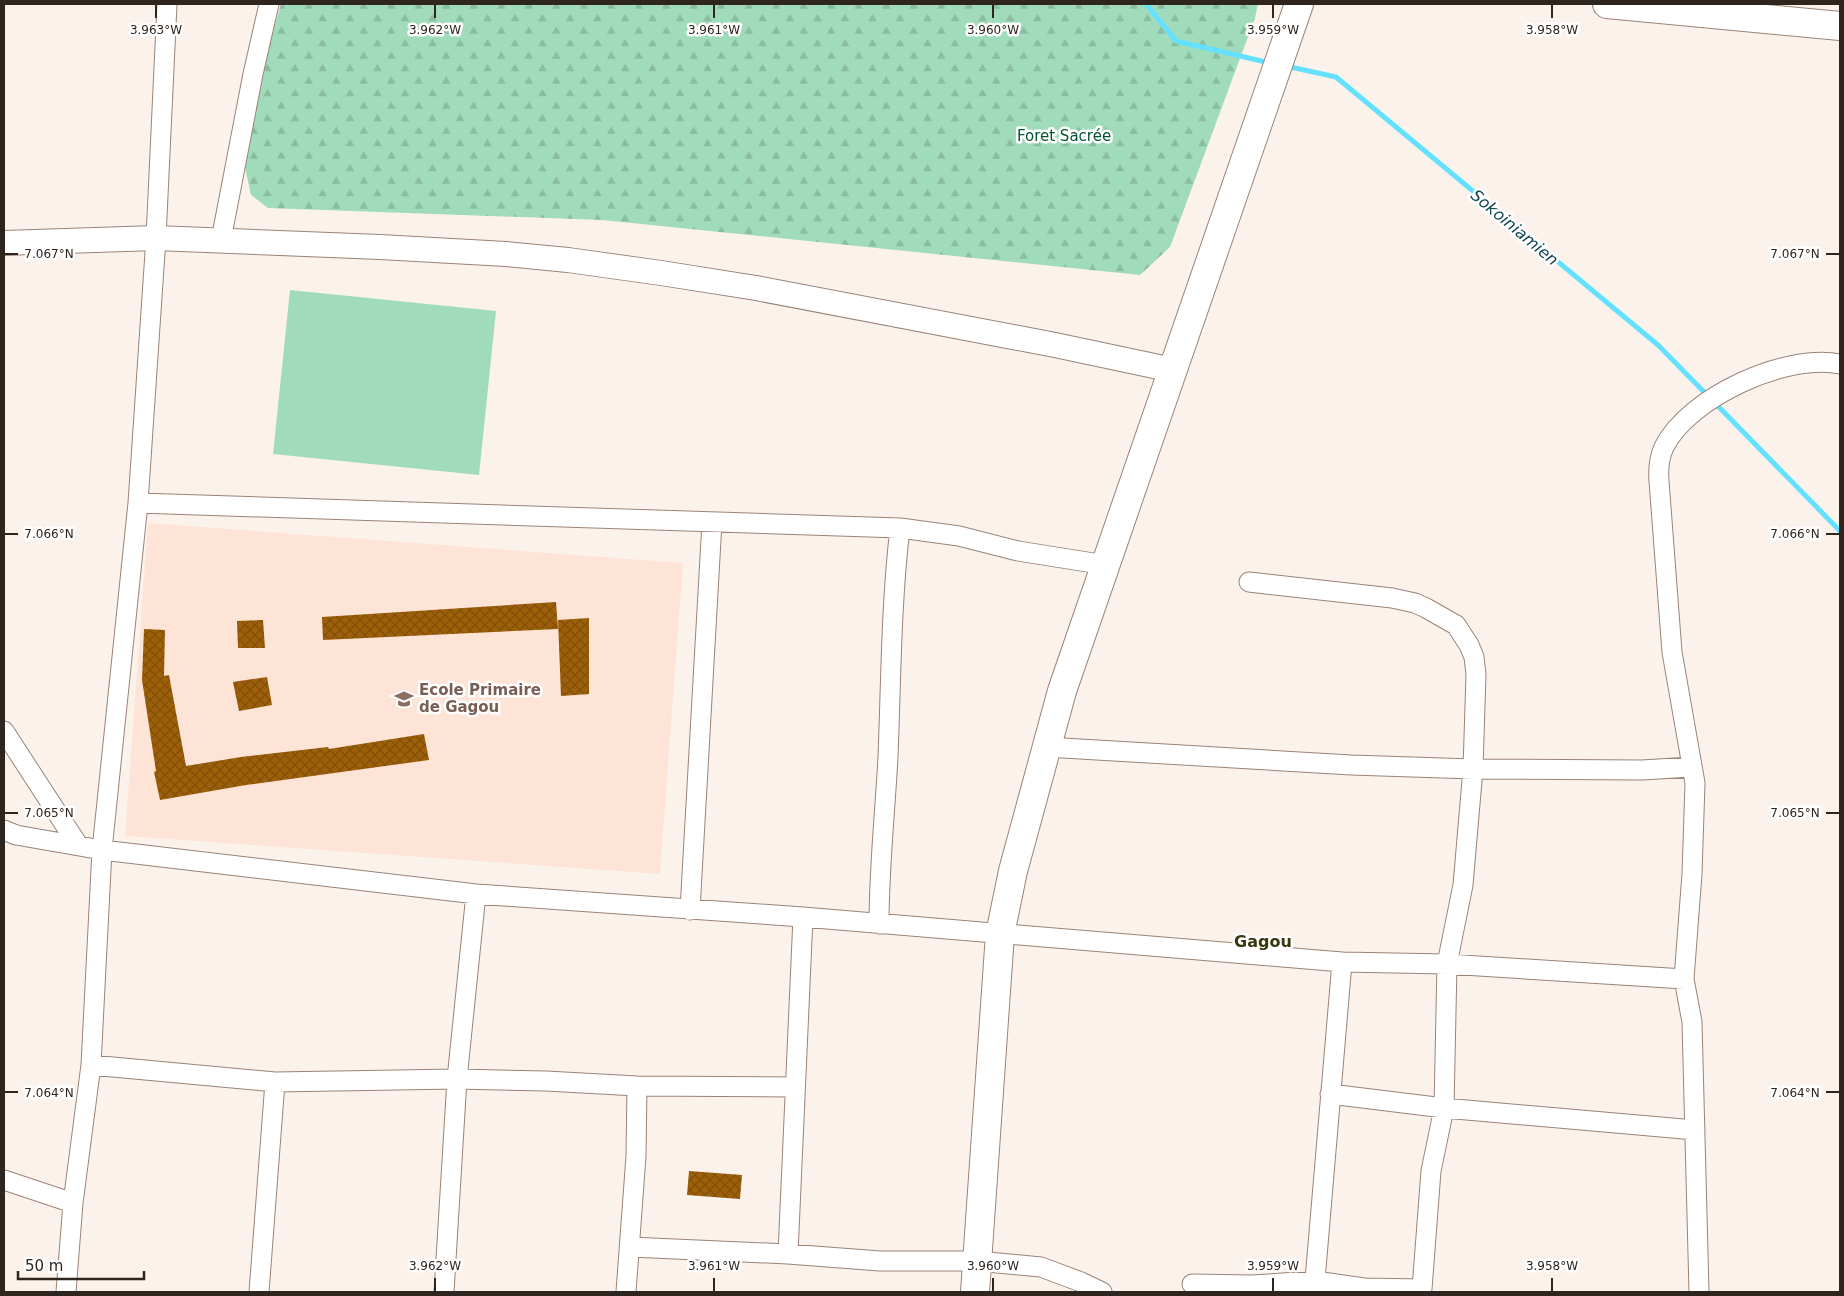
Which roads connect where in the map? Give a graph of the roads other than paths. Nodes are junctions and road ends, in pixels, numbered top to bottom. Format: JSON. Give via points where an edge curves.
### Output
{"nodes":[{"id":1,"x":167,"y":4,"type":"edge"},
{"id":2,"x":269,"y":4,"type":"edge"},
{"id":3,"x":1300,"y":4,"type":"edge"},
{"id":4,"x":1607,"y":4,"type":"edge"},
{"id":5,"x":1840,"y":26,"type":"edge"},
{"id":6,"x":156,"y":238,"type":"junction"},
{"id":7,"x":222,"y":240,"type":"junction"},
{"id":8,"x":4,"y":243,"type":"edge"},
{"id":9,"x":1840,"y":364,"type":"edge"},
{"id":10,"x":1174,"y":370,"type":"junction"},
{"id":11,"x":138,"y":502,"type":"junction"},
{"id":12,"x":712,"y":522,"type":"junction"},
{"id":13,"x":900,"y":528,"type":"junction"},
{"id":14,"x":1106,"y":565,"type":"junction"},
{"id":15,"x":1248,"y":582,"type":"dead end"},
{"id":16,"x":4,"y":731,"type":"edge"},
{"id":17,"x":1046,"y":747,"type":"junction"},
{"id":18,"x":1691,"y":767,"type":"junction"},
{"id":19,"x":1473,"y":769,"type":"junction"},
{"id":20,"x":8,"y":835,"type":"edge"},
{"id":21,"x":78,"y":845,"type":"junction"},
{"id":22,"x":102,"y":850,"type":"junction"},
{"id":23,"x":476,"y":894,"type":"junction"},
{"id":24,"x":690,"y":910,"type":"junction"},
{"id":25,"x":803,"y":918,"type":"junction"},
{"id":26,"x":879,"y":924,"type":"junction"},
{"id":27,"x":1000,"y":934,"type":"junction"},
{"id":28,"x":1342,"y":962,"type":"junction"},
{"id":29,"x":1447,"y":964,"type":"junction"},
{"id":30,"x":1684,"y":979,"type":"junction"},
{"id":31,"x":91,"y":1065,"type":"junction"},
{"id":32,"x":457,"y":1079,"type":"junction"},
{"id":33,"x":274,"y":1082,"type":"junction"},
{"id":34,"x":638,"y":1086,"type":"junction"},
{"id":35,"x":794,"y":1087,"type":"junction"},
{"id":36,"x":1330,"y":1094,"type":"junction"},
{"id":37,"x":1444,"y":1108,"type":"junction"},
{"id":38,"x":1696,"y":1130,"type":"junction"},
{"id":39,"x":4,"y":1180,"type":"edge"},
{"id":40,"x":73,"y":1203,"type":"junction"},
{"id":41,"x":630,"y":1247,"type":"junction"},
{"id":42,"x":788,"y":1254,"type":"junction"},
{"id":43,"x":977,"y":1261,"type":"junction"},
{"id":44,"x":1192,"y":1284,"type":"dead end"},
{"id":45,"x":1314,"y":1286,"type":"edge"},
{"id":46,"x":1430,"y":1291,"type":"edge"},
{"id":47,"x":66,"y":1292,"type":"edge"},
{"id":48,"x":259,"y":1292,"type":"edge"},
{"id":49,"x":444,"y":1292,"type":"edge"},
{"id":50,"x":626,"y":1292,"type":"edge"},
{"id":51,"x":974,"y":1292,"type":"edge"},
{"id":52,"x":1102,"y":1292,"type":"edge"},
{"id":53,"x":1699,"y":1292,"type":"edge"}],
"edges":[{"from":1,"to":6,"type":"street"},
{"from":2,"to":7,"type":"street"},
{"from":3,"to":10,"type":"main road"},
{"from":4,"to":5,"type":"main road"},
{"from":6,"to":7,"type":"street"},
{"from":6,"to":8,"type":"street"},
{"from":6,"to":11,"type":"street"},
{"from":7,"to":10,"type":"street","via":[[506,254],[661,273],[899,315]]},
{"from":9,"to":18,"type":"street","via":[[1814,362],[1792,365],[1744,382],[1691,413],[1664,447],[1658,469],[1672,652]]},
{"from":10,"to":14,"type":"main road"},
{"from":11,"to":12,"type":"street"},
{"from":11,"to":22,"type":"street"},
{"from":12,"to":13,"type":"street"},
{"from":12,"to":24,"type":"street"},
{"from":13,"to":14,"type":"street","via":[[959,536],[1018,551]]},
{"from":13,"to":26,"type":"street"},
{"from":14,"to":17,"type":"main road"},
{"from":15,"to":19,"type":"street","via":[[1407,602],[1426,608],[1456,626],[1474,657]]},
{"from":16,"to":21,"type":"street"},
{"from":17,"to":19,"type":"street","via":[[1351,766]]},
{"from":17,"to":27,"type":"main road","via":[[1013,870]]},
{"from":18,"to":19,"type":"street","via":[[1642,770]]},
{"from":18,"to":30,"type":"street","via":[[1696,793]]},
{"from":19,"to":29,"type":"street","via":[[1463,885]]},
{"from":20,"to":21,"type":"street"},
{"from":21,"to":22,"type":"street"},
{"from":22,"to":23,"type":"street"},
{"from":22,"to":31,"type":"street"},
{"from":23,"to":24,"type":"street"},
{"from":23,"to":32,"type":"street"},
{"from":24,"to":25,"type":"street"},
{"from":25,"to":26,"type":"street"},
{"from":25,"to":35,"type":"street"},
{"from":26,"to":27,"type":"street"},
{"from":27,"to":28,"type":"street"},
{"from":27,"to":43,"type":"main road"},
{"from":28,"to":29,"type":"street"},
{"from":28,"to":36,"type":"street"},
{"from":29,"to":30,"type":"street"},
{"from":29,"to":37,"type":"street"},
{"from":30,"to":38,"type":"street","via":[[1692,1022]]},
{"from":31,"to":33,"type":"street"},
{"from":31,"to":40,"type":"street"},
{"from":32,"to":33,"type":"street"},
{"from":32,"to":34,"type":"street"},
{"from":32,"to":49,"type":"street"},
{"from":33,"to":48,"type":"street"},
{"from":34,"to":35,"type":"street"},
{"from":34,"to":41,"type":"street"},
{"from":35,"to":42,"type":"street"},
{"from":36,"to":37,"type":"street"},
{"from":36,"to":45,"type":"street"},
{"from":37,"to":38,"type":"street"},
{"from":37,"to":46,"type":"street","via":[[1431,1172]]},
{"from":38,"to":53,"type":"street"},
{"from":39,"to":40,"type":"street"},
{"from":40,"to":47,"type":"street"},
{"from":41,"to":42,"type":"street"},
{"from":41,"to":50,"type":"street"},
{"from":42,"to":43,"type":"street","via":[[880,1262]]},
{"from":43,"to":51,"type":"main road"},
{"from":43,"to":52,"type":"street","via":[[1041,1267]]},
{"from":44,"to":45,"type":"street"},
{"from":45,"to":46,"type":"street"}]}
